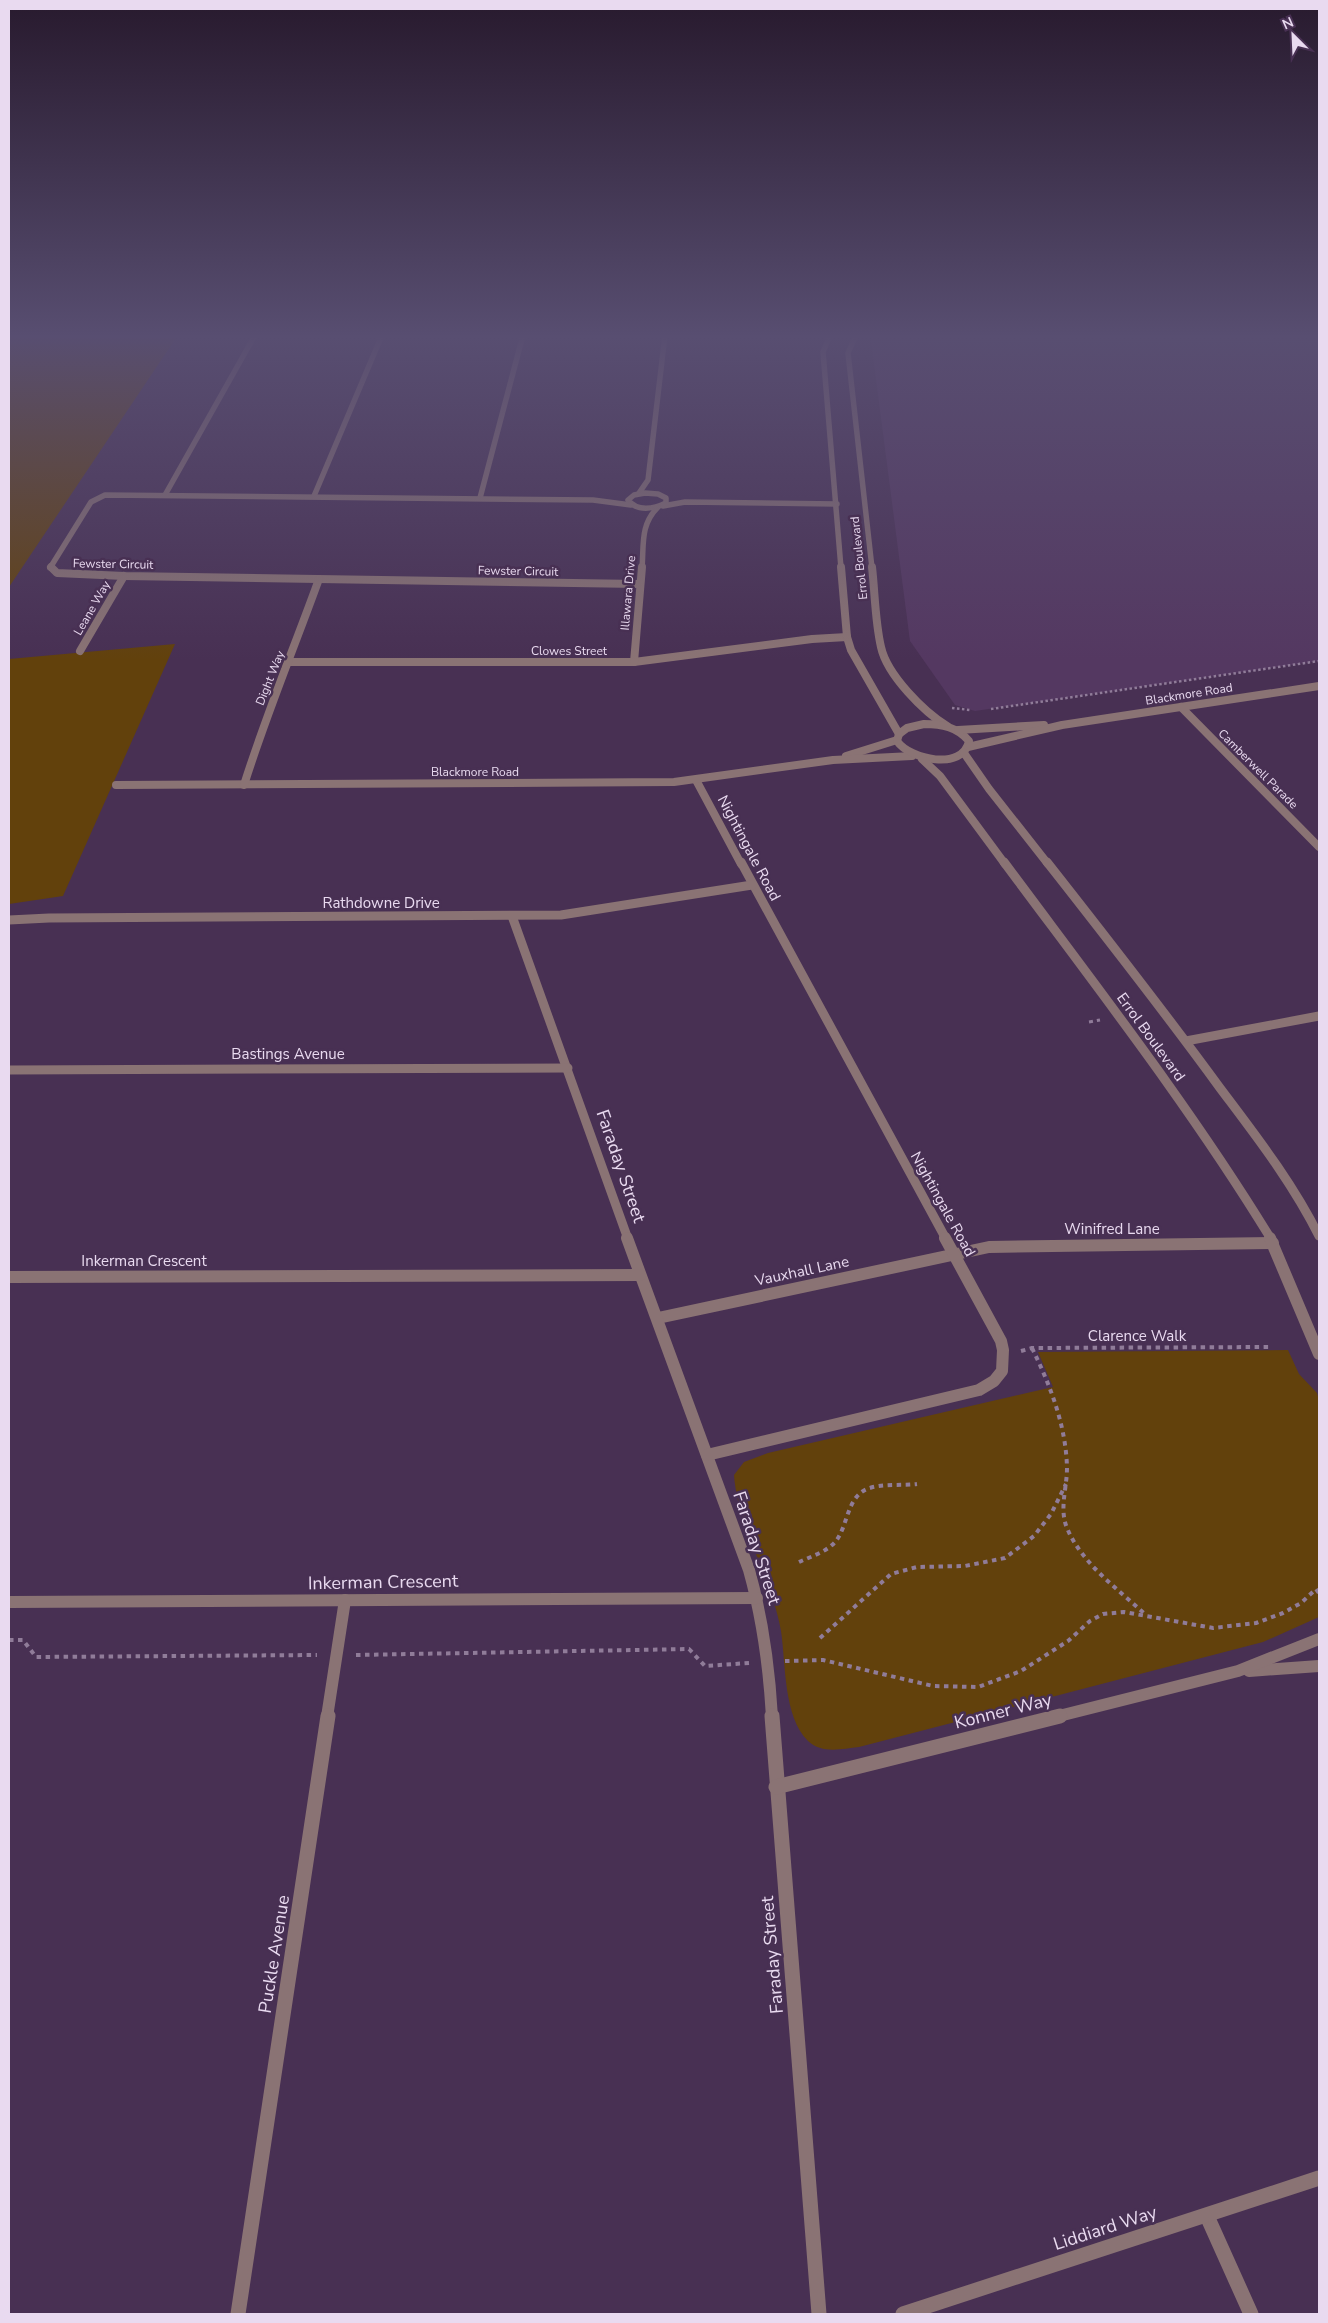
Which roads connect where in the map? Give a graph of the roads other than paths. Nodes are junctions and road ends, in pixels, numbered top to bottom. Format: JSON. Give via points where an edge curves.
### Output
{"nodes":[{"id":1,"x":194,"y":443,"type":"edge"},
{"id":2,"x":336,"y":443,"type":"edge"},
{"id":3,"x":494,"y":443,"type":"edge"},
{"id":4,"x":652,"y":443,"type":"edge"},
{"id":5,"x":831,"y":443,"type":"edge"},
{"id":6,"x":858,"y":443,"type":"edge"},
{"id":7,"x":648,"y":480,"type":"junction"},
{"id":8,"x":636,"y":494,"type":"junction"},
{"id":9,"x":660,"y":494,"type":"junction"},
{"id":10,"x":165,"y":495,"type":"junction"},
{"id":11,"x":314,"y":496,"type":"junction"},
{"id":12,"x":480,"y":498,"type":"junction"},
{"id":13,"x":593,"y":500,"type":"junction"},
{"id":14,"x":715,"y":503,"type":"junction"},
{"id":15,"x":837,"y":504,"type":"junction"},
{"id":16,"x":633,"y":506,"type":"junction"},
{"id":17,"x":660,"y":506,"type":"junction"},
{"id":18,"x":645,"y":526,"type":"junction"},
{"id":19,"x":124,"y":576,"type":"junction"},
{"id":20,"x":319,"y":579,"type":"junction"},
{"id":21,"x":639,"y":584,"type":"junction"},
{"id":22,"x":847,"y":637,"type":"junction"},
{"id":23,"x":80,"y":651,"type":"dead end"},
{"id":24,"x":289,"y":662,"type":"junction"},
{"id":25,"x":634,"y":662,"type":"junction"},
{"id":26,"x":1319,"y":686,"type":"edge"},
{"id":27,"x":1180,"y":707,"type":"junction"},
{"id":28,"x":947,"y":726,"type":"junction"},
{"id":29,"x":1062,"y":726,"type":"junction"},
{"id":30,"x":958,"y":730,"type":"junction"},
{"id":31,"x":898,"y":737,"type":"junction"},
{"id":32,"x":966,"y":750,"type":"junction"},
{"id":33,"x":912,"y":756,"type":"junction"},
{"id":34,"x":922,"y":759,"type":"junction"},
{"id":35,"x":833,"y":760,"type":"junction"},
{"id":36,"x":696,"y":780,"type":"junction"},
{"id":37,"x":116,"y":785,"type":"dead end"},
{"id":38,"x":244,"y":785,"type":"junction"},
{"id":39,"x":1318,"y":845,"type":"edge"},
{"id":40,"x":752,"y":885,"type":"junction"},
{"id":41,"x":512,"y":916,"type":"junction"},
{"id":42,"x":9,"y":920,"type":"edge"},
{"id":43,"x":1319,"y":1016,"type":"edge"},
{"id":44,"x":1186,"y":1041,"type":"junction"},
{"id":45,"x":568,"y":1068,"type":"junction"},
{"id":46,"x":9,"y":1070,"type":"edge"},
{"id":47,"x":1319,"y":1236,"type":"edge"},
{"id":48,"x":1273,"y":1243,"type":"junction"},
{"id":49,"x":953,"y":1254,"type":"junction"},
{"id":50,"x":640,"y":1275,"type":"junction"},
{"id":51,"x":9,"y":1278,"type":"edge"},
{"id":52,"x":658,"y":1318,"type":"junction"},
{"id":53,"x":1319,"y":1354,"type":"edge"},
{"id":54,"x":707,"y":1455,"type":"junction"},
{"id":55,"x":757,"y":1598,"type":"junction"},
{"id":56,"x":345,"y":1600,"type":"junction"},
{"id":57,"x":9,"y":1602,"type":"edge"},
{"id":58,"x":1319,"y":1639,"type":"edge"},
{"id":59,"x":1319,"y":1666,"type":"edge"},
{"id":60,"x":1238,"y":1671,"type":"junction"},
{"id":61,"x":776,"y":1787,"type":"junction"},
{"id":62,"x":1319,"y":2178,"type":"edge"},
{"id":63,"x":1207,"y":2216,"type":"junction"},
{"id":64,"x":238,"y":2314,"type":"edge"},
{"id":65,"x":819,"y":2314,"type":"edge"},
{"id":66,"x":903,"y":2314,"type":"edge"},
{"id":67,"x":1251,"y":2314,"type":"edge"}],
"edges":[{"from":1,"to":10,"type":"street"},
{"from":2,"to":11,"type":"street"},
{"from":3,"to":12,"type":"street"},
{"from":4,"to":7,"type":"street"},
{"from":5,"to":15,"type":"street","name":"Errol Boulevard"},
{"from":6,"to":28,"type":"street","name":"Errol Boulevard","via":[[881,649],[901,682],[933,718]]},
{"from":7,"to":8,"type":"street"},
{"from":7,"to":9,"type":"street"},
{"from":8,"to":9,"type":"street","name":"Fewster Circuit"},
{"from":8,"to":13,"type":"street","name":"Fewster Circuit"},
{"from":8,"to":16,"type":"street","via":[[628,500]]},
{"from":9,"to":14,"type":"street","name":"Fewster Circuit"},
{"from":9,"to":17,"type":"street","via":[[667,500]]},
{"from":10,"to":11,"type":"street","name":"Fewster Circuit"},
{"from":10,"to":19,"type":"street","name":"Fewster Circuit","via":[[105,495],[94,499],[50,568],[66,574]]},
{"from":11,"to":12,"type":"street","name":"Fewster Circuit"},
{"from":12,"to":13,"type":"street","name":"Fewster Circuit"},
{"from":13,"to":16,"type":"street","name":"Fewster Circuit"},
{"from":14,"to":15,"type":"street"},
{"from":14,"to":17,"type":"street","name":"Fewster Circuit","via":[[685,502]]},
{"from":15,"to":22,"type":"street","name":"Errol Boulevard"},
{"from":16,"to":17,"type":"street","name":"Fewster Circuit","via":[[646,509]]},
{"from":16,"to":18,"type":"street","via":[[644,517]]},
{"from":17,"to":18,"type":"street","name":"Illawara Drive","via":[[648,517]]},
{"from":18,"to":21,"type":"street","name":"Illawara Drive"},
{"from":19,"to":20,"type":"street","name":"Fewster Circuit"},
{"from":19,"to":23,"type":"street","name":"Leane Way"},
{"from":20,"to":21,"type":"street","name":"Fewster Circuit"},
{"from":20,"to":24,"type":"street","name":"Dight Way"},
{"from":21,"to":25,"type":"street","name":"Illawara Drive"},
{"from":22,"to":25,"type":"street","name":"Clowes Street"},
{"from":22,"to":31,"type":"street","name":"Errol Boulevard","via":[[857,664],[893,717]]},
{"from":24,"to":25,"type":"street","name":"Clowes Street"},
{"from":24,"to":38,"type":"street","name":"Dight Way","via":[[264,722]]},
{"from":26,"to":27,"type":"street","name":"Blackmore Road"},
{"from":27,"to":29,"type":"street","name":"Blackmore Road"},
{"from":27,"to":39,"type":"street","name":"Camberwell Parade"},
{"from":28,"to":30,"type":"street"},
{"from":28,"to":31,"type":"street","name":"Blackmore Road","via":[[918,725],[905,729]]},
{"from":29,"to":30,"type":"street","name":"Blackmore Road"},
{"from":29,"to":32,"type":"street","name":"Blackmore Road"},
{"from":30,"to":32,"type":"street","name":"Errol Boulevard","via":[[969,741]]},
{"from":31,"to":33,"type":"street","name":"Errol Boulevard","via":[[898,745]]},
{"from":31,"to":35,"type":"street","name":"Blackmore Road"},
{"from":32,"to":34,"type":"street","name":"Blackmore Road","via":[[945,760]]},
{"from":32,"to":44,"type":"street","name":"Errol Boulevard","via":[[977,773]]},
{"from":33,"to":34,"type":"street"},
{"from":33,"to":35,"type":"street","name":"Blackmore Road"},
{"from":34,"to":48,"type":"street","name":"Errol Boulevard","via":[[940,776],[1119,1017],[1240,1189]]},
{"from":35,"to":36,"type":"street","name":"Blackmore Road"},
{"from":36,"to":38,"type":"street","name":"Blackmore Road"},
{"from":36,"to":40,"type":"street","name":"Nightingale Road"},
{"from":37,"to":38,"type":"street","name":"Blackmore Road"},
{"from":40,"to":41,"type":"street","name":"Rathdowne Drive","via":[[561,915]]},
{"from":40,"to":49,"type":"street","name":"Nightingale Road"},
{"from":41,"to":42,"type":"street","name":"Rathdowne Drive"},
{"from":41,"to":45,"type":"street","name":"Faraday Street"},
{"from":43,"to":44,"type":"street"},
{"from":44,"to":47,"type":"street","name":"Errol Boulevard","via":[[1279,1167],[1308,1211]]},
{"from":45,"to":46,"type":"street","name":"Bastings Avenue"},
{"from":45,"to":50,"type":"street","name":"Faraday Street"},
{"from":48,"to":49,"type":"street","name":"Winifred Lane","via":[[1013,1245],[989,1246]]},
{"from":48,"to":53,"type":"street","name":"Errol Boulevard"},
{"from":49,"to":52,"type":"street","name":"Vauxhall Lane"},
{"from":49,"to":54,"type":"street","name":"Nightingale Road","via":[[1001,1341],[1005,1354],[1003,1370],[996,1382],[979,1390]]},
{"from":50,"to":51,"type":"street","name":"Inkerman Crescent"},
{"from":50,"to":52,"type":"street","name":"Faraday Street"},
{"from":52,"to":54,"type":"street","name":"Faraday Street"},
{"from":54,"to":55,"type":"street","name":"Faraday Street"},
{"from":55,"to":56,"type":"street","name":"Inkerman Crescent"},
{"from":55,"to":61,"type":"street","name":"Faraday Street","via":[[770,1662]]},
{"from":56,"to":57,"type":"street","name":"Inkerman Crescent"},
{"from":56,"to":64,"type":"street","name":"Puckle Avenue"},
{"from":58,"to":60,"type":"street","name":"Konner Way"},
{"from":59,"to":60,"type":"street","name":"Konner Way"},
{"from":60,"to":61,"type":"street","name":"Konner Way"},
{"from":61,"to":65,"type":"street","name":"Faraday Street"},
{"from":62,"to":63,"type":"street","name":"Liddiard Way"},
{"from":63,"to":66,"type":"street","name":"Liddiard Way"},
{"from":63,"to":67,"type":"street"}]}
